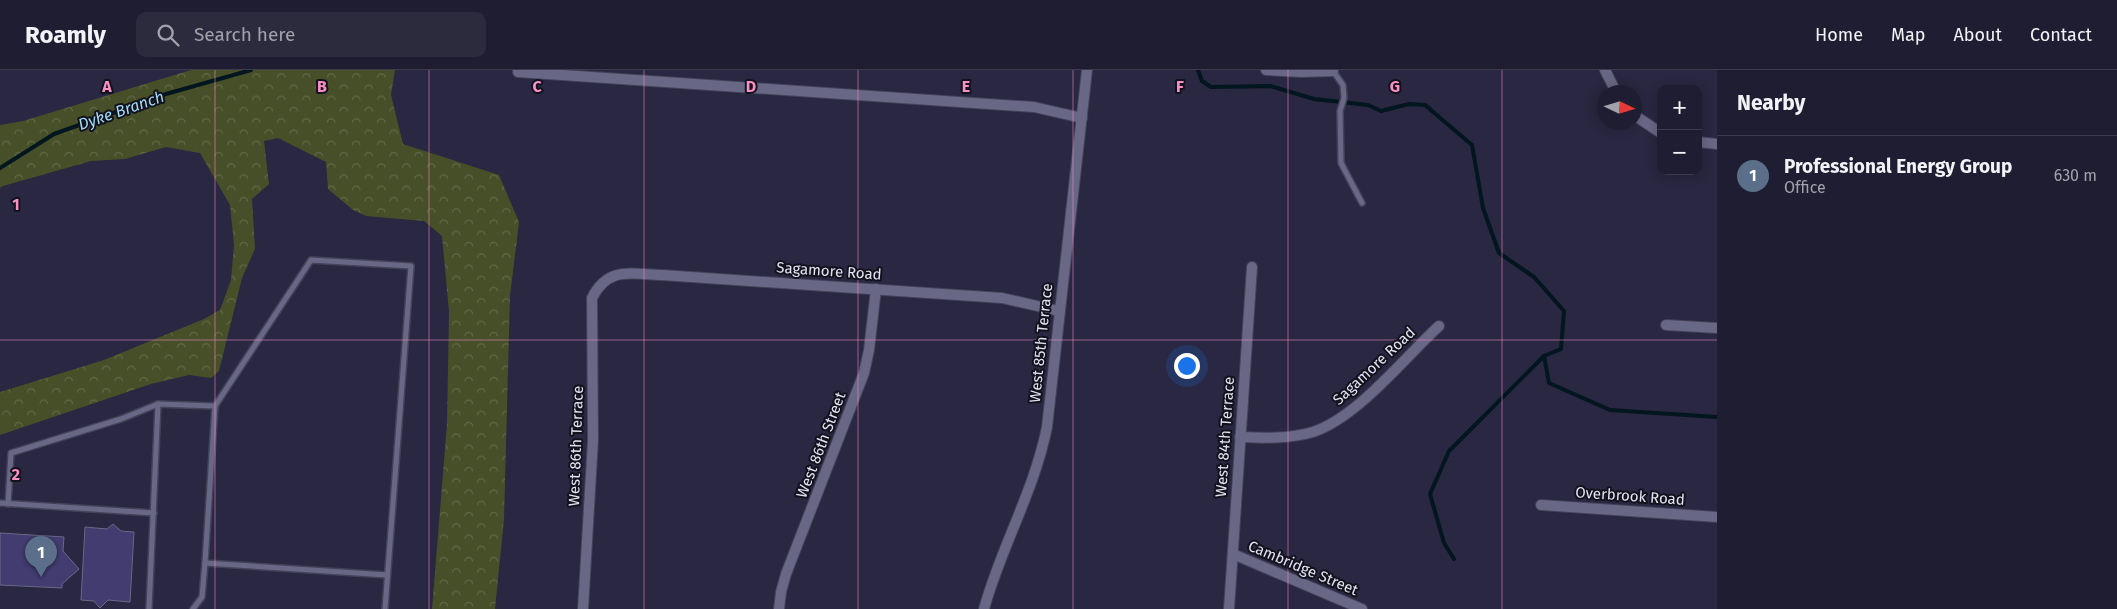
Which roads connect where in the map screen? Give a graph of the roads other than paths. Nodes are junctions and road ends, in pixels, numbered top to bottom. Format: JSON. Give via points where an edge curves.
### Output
{"nodes":[{"id":1,"x":1087,"y":70,"type":"edge"},
{"id":2,"x":1266,"y":70,"type":"edge"},
{"id":3,"x":1605,"y":70,"type":"edge"},
{"id":4,"x":1333,"y":71,"type":"edge"},
{"id":5,"x":518,"y":72,"type":"dead end"},
{"id":6,"x":1612,"y":85,"type":"edge"},
{"id":7,"x":1082,"y":118,"type":"junction"},
{"id":8,"x":1642,"y":120,"type":"edge"},
{"id":9,"x":1657,"y":130,"type":"edge"},
{"id":10,"x":1702,"y":142,"type":"edge"},
{"id":11,"x":1717,"y":144,"type":"edge"},
{"id":12,"x":1362,"y":203,"type":"dead end"},
{"id":13,"x":1252,"y":267,"type":"dead end"},
{"id":14,"x":599,"y":285,"type":"joint"},
{"id":15,"x":876,"y":289,"type":"junction"},
{"id":16,"x":1060,"y":311,"type":"junction"},
{"id":17,"x":1666,"y":325,"type":"dead end"},
{"id":18,"x":1439,"y":326,"type":"dead end"},
{"id":19,"x":1717,"y":328,"type":"edge"},
{"id":20,"x":158,"y":404,"type":"junction"},
{"id":21,"x":215,"y":406,"type":"junction"},
{"id":22,"x":1240,"y":438,"type":"junction"},
{"id":23,"x":0,"y":503,"type":"edge"},
{"id":24,"x":8,"y":504,"type":"junction"},
{"id":25,"x":1541,"y":505,"type":"dead end"},
{"id":26,"x":154,"y":513,"type":"junction"},
{"id":27,"x":1717,"y":518,"type":"edge"},
{"id":28,"x":1232,"y":554,"type":"junction"},
{"id":29,"x":205,"y":563,"type":"junction"},
{"id":30,"x":387,"y":576,"type":"junction"},
{"id":31,"x":149,"y":609,"type":"edge"},
{"id":32,"x":193,"y":609,"type":"edge"},
{"id":33,"x":385,"y":609,"type":"edge"},
{"id":34,"x":583,"y":609,"type":"edge"},
{"id":35,"x":779,"y":609,"type":"edge"},
{"id":36,"x":984,"y":609,"type":"edge"},
{"id":37,"x":1229,"y":609,"type":"edge"},
{"id":38,"x":1362,"y":609,"type":"edge"}],
"edges":[{"from":1,"to":7,"type":"street","name":"West 85th Terrace"},
{"from":2,"to":4,"type":"street"},
{"from":3,"to":6,"type":"street"},
{"from":4,"to":12,"type":"lane","via":[[1343,85],[1341,163]]},
{"from":5,"to":7,"type":"street","via":[[1034,106]]},
{"from":7,"to":16,"type":"street","name":"West 85th Terrace"},
{"from":8,"to":9,"type":"street"},
{"from":10,"to":11,"type":"street"},
{"from":13,"to":22,"type":"street","name":"West 84th Terrace"},
{"from":14,"to":15,"type":"street","name":"Sagamore Road","via":[[614,275],[626,274]]},
{"from":14,"to":34,"type":"street","name":"West 86th Terrace","via":[[592,298],[593,448]]},
{"from":15,"to":16,"type":"street","name":"Sagamore Road","via":[[1002,298]]},
{"from":15,"to":35,"type":"street","name":"West 86th Street","via":[[864,373],[786,574]]},
{"from":16,"to":36,"type":"street","name":"West 85th Terrace","via":[[1042,454]]},
{"from":17,"to":19,"type":"street"},
{"from":18,"to":22,"type":"street","name":"Sagamore Road","via":[[1353,410],[1332,424],[1284,438]]},
{"from":20,"to":21,"type":"lane"},
{"from":20,"to":24,"type":"lane","via":[[122,419],[11,453]]},
{"from":20,"to":26,"type":"lane"},
{"from":21,"to":29,"type":"lane"},
{"from":21,"to":30,"type":"lane","via":[[311,260],[411,266]]},
{"from":22,"to":28,"type":"street","name":"West 84th Terrace"},
{"from":23,"to":24,"type":"lane"},
{"from":24,"to":26,"type":"lane"},
{"from":25,"to":27,"type":"street","name":"Overbrook Road"},
{"from":26,"to":31,"type":"lane"},
{"from":28,"to":37,"type":"street","name":"West 84th Terrace"},
{"from":28,"to":38,"type":"street","name":"Cambridge Street"},
{"from":29,"to":30,"type":"lane"},
{"from":29,"to":32,"type":"lane","via":[[202,598]]},
{"from":30,"to":33,"type":"lane"}]}
